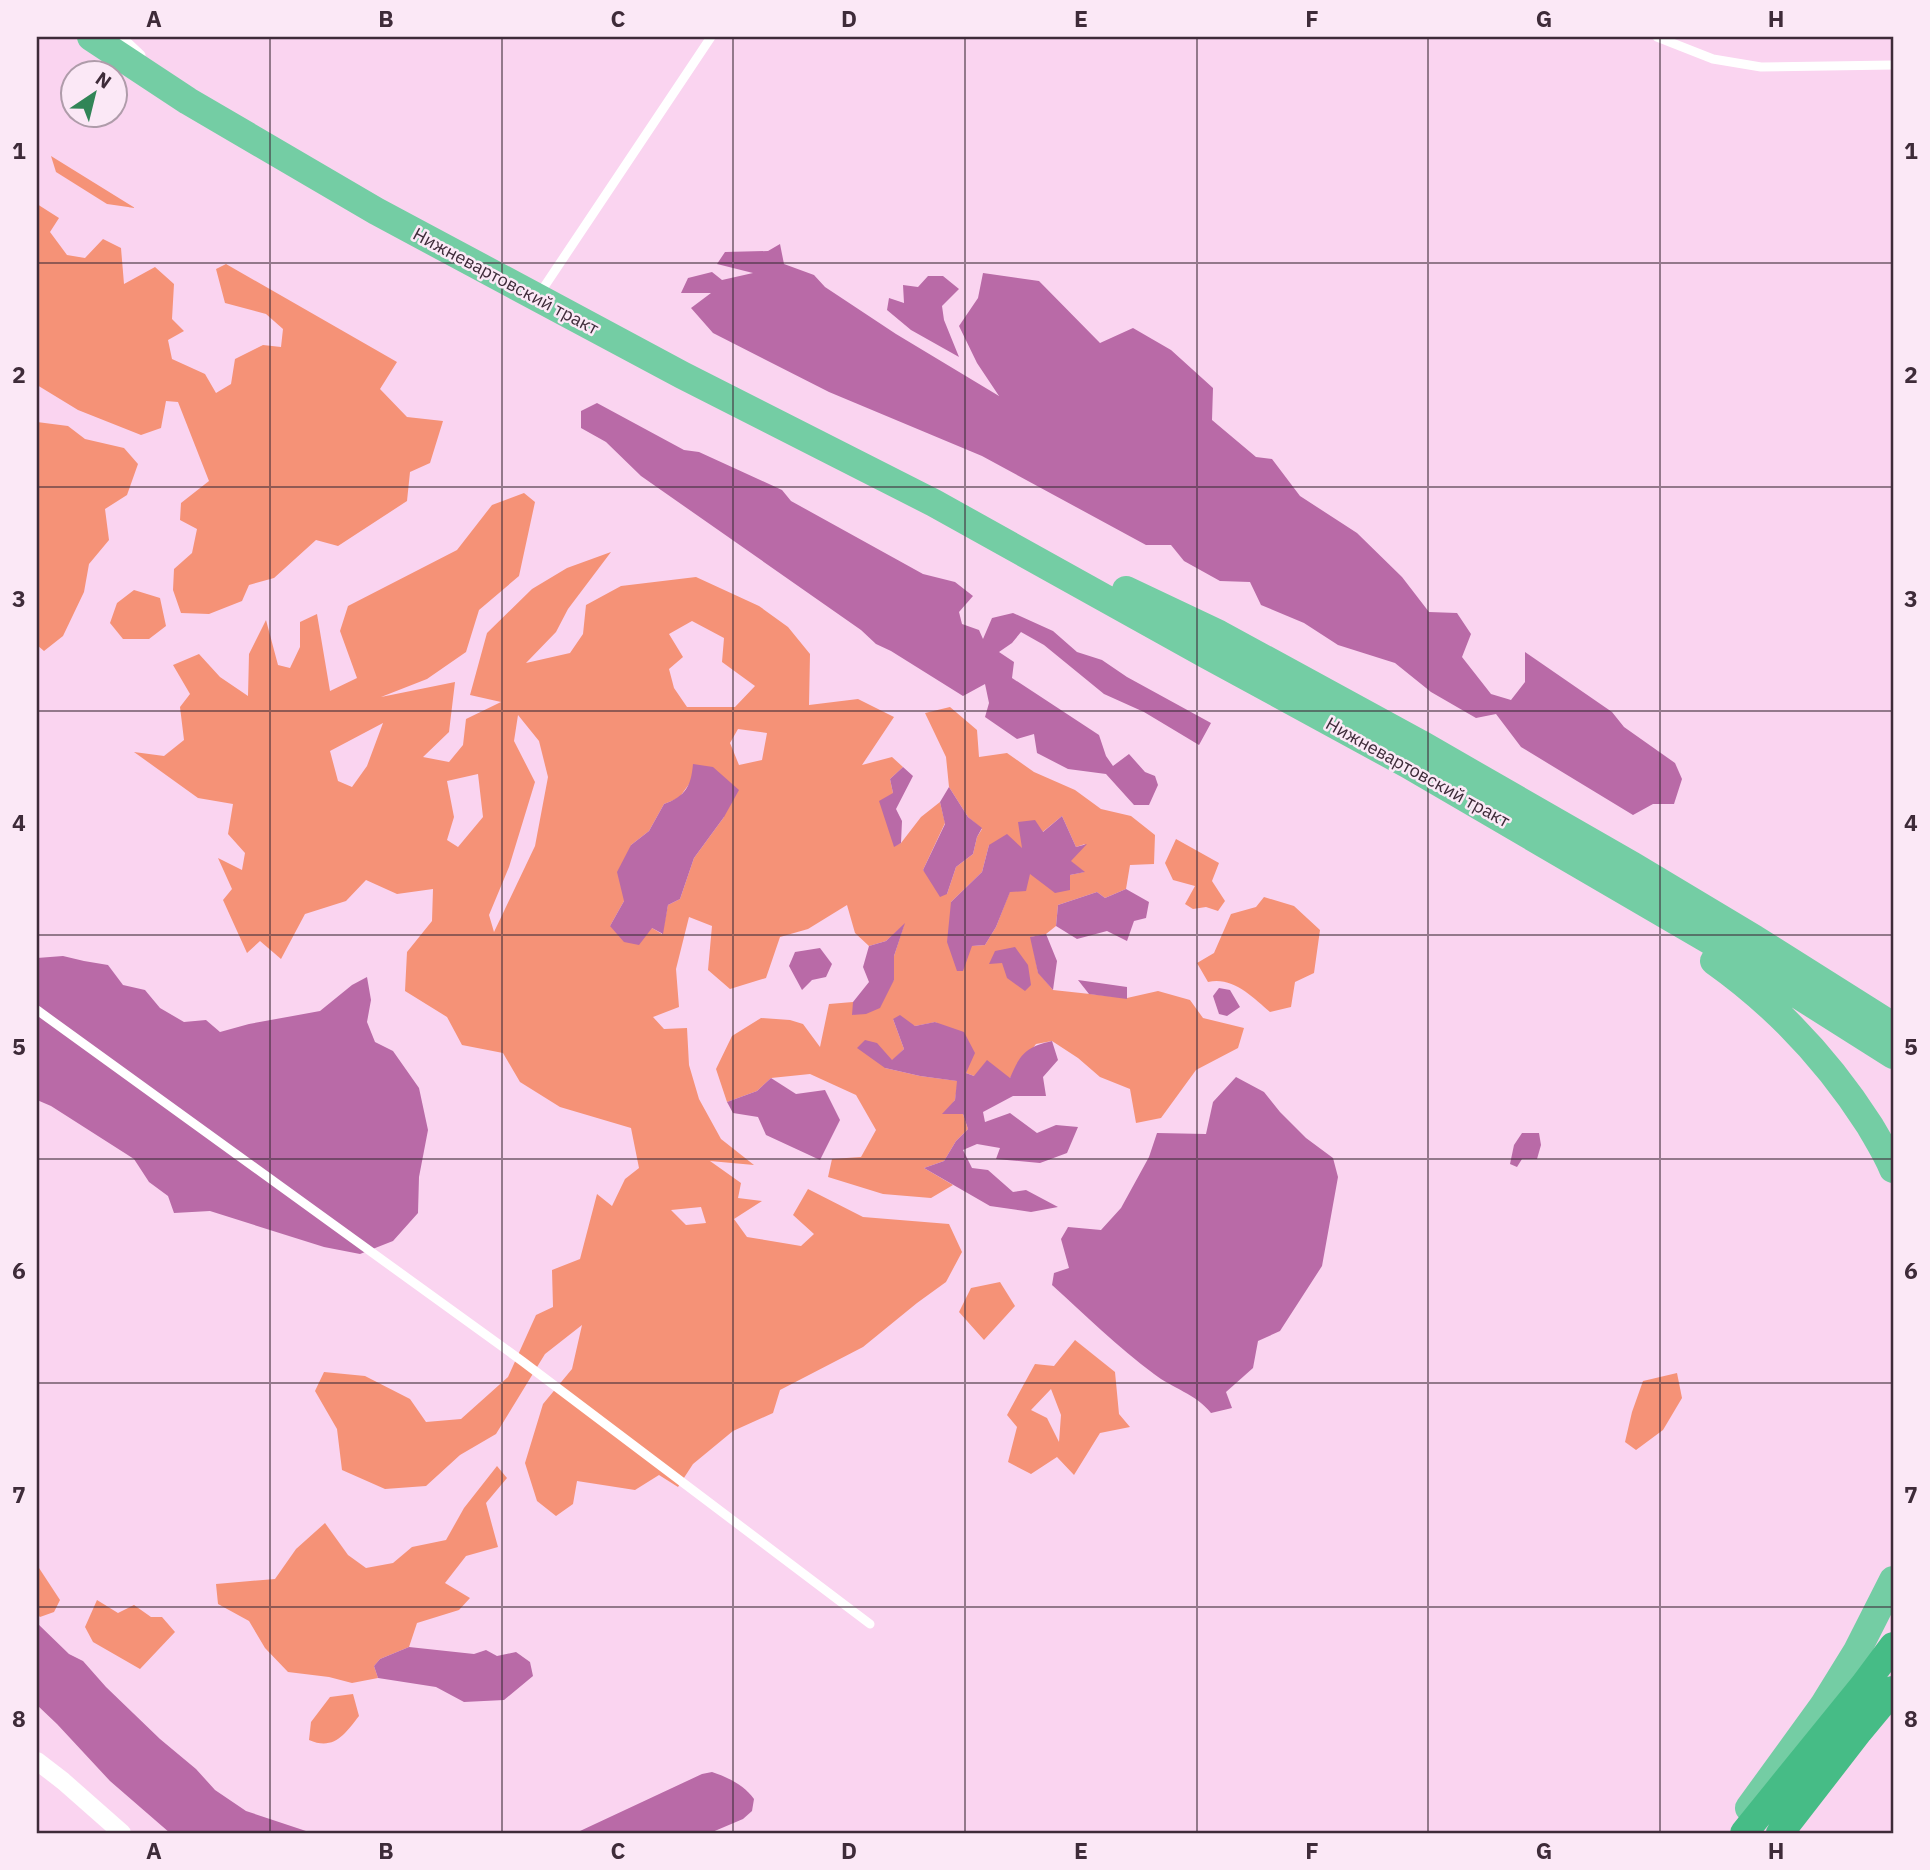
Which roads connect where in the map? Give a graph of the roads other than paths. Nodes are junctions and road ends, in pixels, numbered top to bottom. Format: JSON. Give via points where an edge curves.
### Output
{"nodes":[{"id":1,"x":91,"y":37,"type":"edge"},
{"id":2,"x":122,"y":37,"type":"edge"},
{"id":3,"x":711,"y":37,"type":"edge"},
{"id":4,"x":1657,"y":37,"type":"edge"},
{"id":5,"x":1893,"y":65,"type":"edge"},
{"id":6,"x":188,"y":101,"type":"junction"},
{"id":7,"x":537,"y":297,"type":"junction"},
{"id":8,"x":934,"y":503,"type":"junction"},
{"id":9,"x":1563,"y":854,"type":"junction"},
{"id":10,"x":37,"y":1010,"type":"edge"},
{"id":11,"x":1893,"y":1026,"type":"edge"},
{"id":12,"x":1893,"y":1055,"type":"edge"},
{"id":13,"x":1893,"y":1169,"type":"edge"},
{"id":14,"x":1893,"y":1580,"type":"edge"},
{"id":15,"x":870,"y":1624,"type":"dead end"},
{"id":16,"x":1893,"y":1646,"type":"edge"},
{"id":17,"x":1864,"y":1685,"type":"junction"},
{"id":18,"x":1893,"y":1690,"type":"edge"},
{"id":19,"x":37,"y":1761,"type":"edge"},
{"id":20,"x":122,"y":1833,"type":"edge"},
{"id":21,"x":1731,"y":1833,"type":"edge"},
{"id":22,"x":1744,"y":1833,"type":"edge"},
{"id":23,"x":1765,"y":1833,"type":"edge"},
{"id":24,"x":1780,"y":1833,"type":"edge"}],
"edges":[{"from":1,"to":6,"type":"main road","name":"Нижневартовский тракт"},
{"from":2,"to":6,"type":"lane"},
{"from":3,"to":7,"type":"lane"},
{"from":4,"to":5,"type":"lane","via":[[1713,59],[1761,67]]},
{"from":6,"to":7,"type":"main road","name":"Нижневартовский тракт","via":[[376,211]]},
{"from":7,"to":8,"type":"main road","name":"Нижневартовский тракт"},
{"from":8,"to":9,"type":"main road","name":"Нижневартовский тракт"},
{"from":8,"to":11,"type":"main road","name":"Нижневартовский тракт","via":[[1230,640],[1419,743],[1633,866]]},
{"from":9,"to":12,"type":"main road","name":"Нижневартовский тракт"},
{"from":9,"to":13,"type":"main road","via":[[1732,974],[1775,1011],[1855,1103]]},
{"from":10,"to":15,"type":"lane","via":[[522,1361]]},
{"from":14,"to":21,"type":"main road","via":[[1823,1706]]},
{"from":16,"to":17,"type":"highway"},
{"from":17,"to":22,"type":"highway"},
{"from":17,"to":23,"type":"highway"},
{"from":18,"to":24,"type":"highway"},
{"from":19,"to":20,"type":"street"}]}
